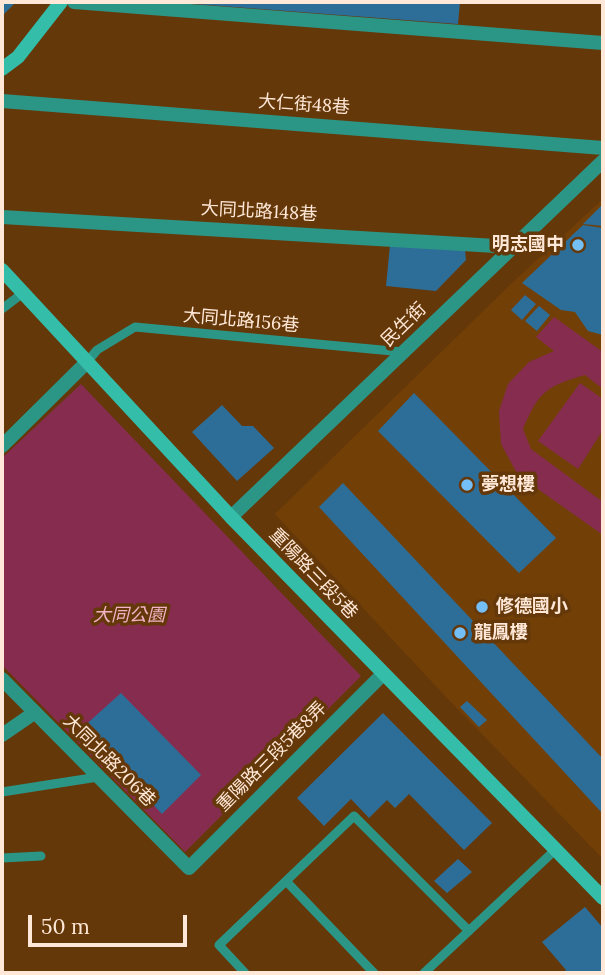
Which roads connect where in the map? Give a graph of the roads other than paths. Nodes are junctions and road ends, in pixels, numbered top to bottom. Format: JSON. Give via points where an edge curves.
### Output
{"nodes":[{"id":1,"x":61,"y":2,"type":"edge"},
{"id":2,"x":74,"y":2,"type":"edge"},
{"id":3,"x":603,"y":43,"type":"edge"},
{"id":4,"x":2,"y":69,"type":"edge"},
{"id":5,"x":2,"y":101,"type":"edge"},
{"id":6,"x":603,"y":148,"type":"edge"},
{"id":7,"x":603,"y":161,"type":"edge"},
{"id":8,"x":2,"y":217,"type":"edge"},
{"id":9,"x":513,"y":247,"type":"junction"},
{"id":10,"x":2,"y":270,"type":"edge"},
{"id":11,"x":23,"y":293,"type":"junction"},
{"id":12,"x":2,"y":309,"type":"edge"},
{"id":13,"x":403,"y":352,"type":"junction"},
{"id":14,"x":87,"y":362,"type":"junction"},
{"id":15,"x":2,"y":446,"type":"edge"},
{"id":16,"x":231,"y":517,"type":"junction"},
{"id":17,"x":383,"y":674,"type":"junction"},
{"id":18,"x":2,"y":679,"type":"edge"},
{"id":19,"x":34,"y":713,"type":"junction"},
{"id":20,"x":2,"y":735,"type":"edge"},
{"id":21,"x":98,"y":777,"type":"junction"},
{"id":22,"x":2,"y":792,"type":"edge"},
{"id":23,"x":554,"y":850,"type":"junction"},
{"id":24,"x":41,"y":856,"type":"dead end"},
{"id":25,"x":2,"y":858,"type":"edge"},
{"id":26,"x":189,"y":869,"type":"joint"},
{"id":27,"x":286,"y":881,"type":"junction"},
{"id":28,"x":603,"y":898,"type":"edge"},
{"id":29,"x":469,"y":931,"type":"junction"},
{"id":30,"x":245,"y":973,"type":"edge"},
{"id":31,"x":374,"y":973,"type":"edge"},
{"id":32,"x":424,"y":973,"type":"edge"}],
"edges":[{"from":1,"to":4,"type":"street","via":[[18,57]]},
{"from":2,"to":3,"type":"street"},
{"from":5,"to":6,"type":"street","name":"大仁街48巷"},
{"from":7,"to":9,"type":"street","name":"民生街"},
{"from":8,"to":9,"type":"street","name":"大同北路148巷"},
{"from":9,"to":13,"type":"street","name":"民生街"},
{"from":10,"to":11,"type":"street","name":"重陽路三段5巷"},
{"from":11,"to":12,"type":"lane"},
{"from":11,"to":14,"type":"street","name":"重陽路三段5巷"},
{"from":13,"to":14,"type":"lane","name":"大同北路156巷","via":[[135,327],[97,350]]},
{"from":13,"to":16,"type":"street","name":"民生街"},
{"from":14,"to":15,"type":"street"},
{"from":14,"to":16,"type":"street","name":"重陽路三段5巷"},
{"from":16,"to":17,"type":"street","name":"重陽路三段5巷"},
{"from":17,"to":23,"type":"street","name":"重陽路三段5巷"},
{"from":17,"to":26,"type":"street","name":"重陽路三段5巷8弄"},
{"from":18,"to":19,"type":"street","name":"大同北路206巷"},
{"from":19,"to":20,"type":"street"},
{"from":19,"to":21,"type":"street","name":"大同北路206巷"},
{"from":21,"to":22,"type":"lane"},
{"from":21,"to":26,"type":"street","name":"大同北路206巷"},
{"from":23,"to":28,"type":"street","name":"重陽路三段5巷"},
{"from":23,"to":29,"type":"lane"},
{"from":24,"to":25,"type":"lane"},
{"from":27,"to":29,"type":"lane","via":[[354,816]]},
{"from":27,"to":30,"type":"lane","via":[[219,945]]},
{"from":27,"to":31,"type":"lane"},
{"from":29,"to":32,"type":"lane"}]}
